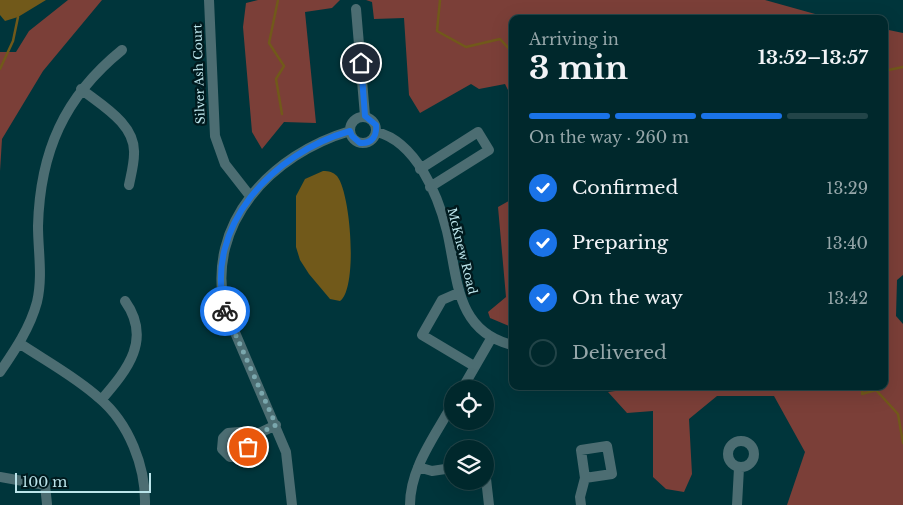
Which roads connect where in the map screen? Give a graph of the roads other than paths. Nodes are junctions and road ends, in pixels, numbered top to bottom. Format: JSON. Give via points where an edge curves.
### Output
{"nodes":[{"id":1,"x":209,"y":0,"type":"edge"},
{"id":2,"x":356,"y":10,"type":"dead end"},
{"id":3,"x":122,"y":50,"type":"dead end"},
{"id":4,"x":81,"y":90,"type":"junction"},
{"id":5,"x":365,"y":116,"type":"junction"},
{"id":6,"x":350,"y":131,"type":"junction"},
{"id":7,"x":377,"y":132,"type":"junction"},
{"id":8,"x":420,"y":169,"type":"junction"},
{"id":9,"x":129,"y":185,"type":"dead end"},
{"id":10,"x":430,"y":187,"type":"junction"},
{"id":11,"x":250,"y":196,"type":"junction"},
{"id":12,"x":458,"y":293,"type":"junction"},
{"id":13,"x":125,"y":301,"type":"dead end"},
{"id":14,"x":492,"y":337,"type":"junction"},
{"id":15,"x":19,"y":343,"type":"junction"},
{"id":16,"x":509,"y":344,"type":"edge"},
{"id":17,"x":474,"y":366,"type":"junction"},
{"id":18,"x":0,"y":372,"type":"edge"},
{"id":19,"x":467,"y":380,"type":"edge"},
{"id":20,"x":102,"y":399,"type":"junction"},
{"id":21,"x":444,"y":420,"type":"edge"},
{"id":22,"x":276,"y":425,"type":"junction"},
{"id":23,"x":247,"y":439,"type":"dead end"},
{"id":24,"x":418,"y":467,"type":"junction"},
{"id":25,"x":739,"y":468,"type":"dead end"},
{"id":26,"x":444,"y":469,"type":"edge"},
{"id":27,"x":0,"y":477,"type":"edge"},
{"id":28,"x":585,"y":478,"type":"dead end"},
{"id":29,"x":487,"y":490,"type":"edge"},
{"id":30,"x":47,"y":504,"type":"edge"},
{"id":31,"x":145,"y":505,"type":"edge"},
{"id":32,"x":292,"y":505,"type":"edge"},
{"id":33,"x":410,"y":505,"type":"edge"},
{"id":34,"x":489,"y":505,"type":"edge"},
{"id":35,"x":581,"y":505,"type":"edge"},
{"id":36,"x":737,"y":505,"type":"edge"}],
"edges":[{"from":1,"to":11,"type":"street","name":"Silver Ash Court","via":[[215,136],[225,164]]},
{"from":2,"to":5,"type":"street"},
{"from":3,"to":4,"type":"street"},
{"from":4,"to":9,"type":"street","via":[[115,116],[130,135],[134,153]]},
{"from":4,"to":15,"type":"street","via":[[63,118],[48,156],[39,208],[40,285],[31,321]]},
{"from":5,"to":6,"type":"street","via":[[354,120]]},
{"from":5,"to":7,"type":"street","via":[[373,120]]},
{"from":6,"to":7,"type":"street","via":[[356,141],[365,143]]},
{"from":6,"to":11,"type":"street","via":[[312,146],[272,175]]},
{"from":7,"to":8,"type":"street","name":"McKnew Road","via":[[404,147]]},
{"from":8,"to":10,"type":"street","name":"McKnew Road"},
{"from":8,"to":10,"type":"street","via":[[478,132],[489,150]]},
{"from":10,"to":12,"type":"street","name":"McKnew Road","via":[[447,231]]},
{"from":11,"to":22,"type":"street","via":[[225,242],[220,291],[231,328]]},
{"from":12,"to":14,"type":"street","name":"McKnew Road","via":[[470,316]]},
{"from":12,"to":17,"type":"street","via":[[442,300],[422,336]]},
{"from":13,"to":20,"type":"street","via":[[136,322],[136,344],[126,369]]},
{"from":14,"to":16,"type":"street","name":"McKnew Road"},
{"from":14,"to":17,"type":"street"},
{"from":15,"to":18,"type":"street"},
{"from":15,"to":20,"type":"street"},
{"from":17,"to":19,"type":"street"},
{"from":20,"to":31,"type":"street","via":[[125,430],[140,464]]},
{"from":21,"to":24,"type":"street"},
{"from":22,"to":23,"type":"street"},
{"from":22,"to":32,"type":"street","via":[[290,469]]},
{"from":24,"to":26,"type":"street","via":[[432,471]]},
{"from":24,"to":33,"type":"street","via":[[410,492]]},
{"from":25,"to":36,"type":"street"},
{"from":27,"to":30,"type":"street","via":[[45,485]]},
{"from":28,"to":35,"type":"street"},
{"from":29,"to":34,"type":"street"}]}
